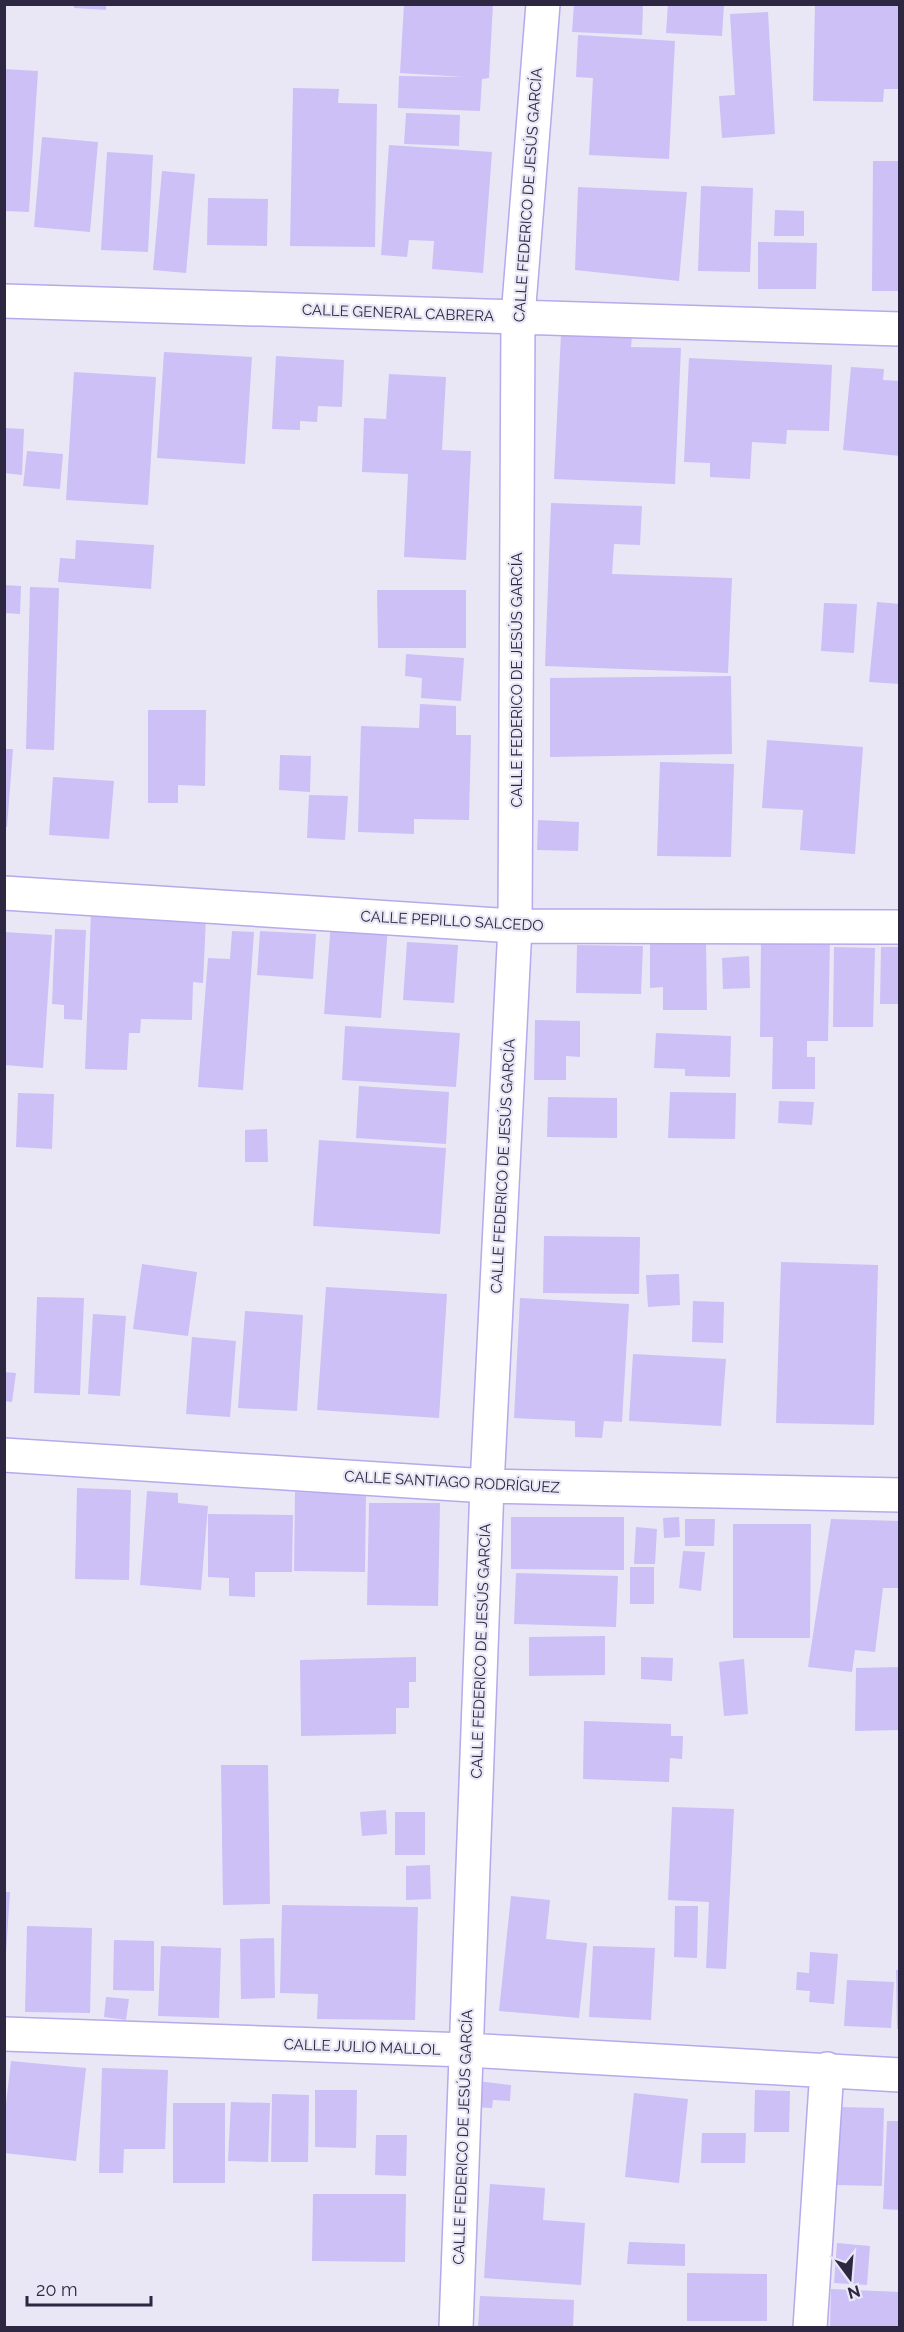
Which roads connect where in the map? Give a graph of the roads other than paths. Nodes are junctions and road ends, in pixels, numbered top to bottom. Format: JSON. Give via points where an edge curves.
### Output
{"nodes":[{"id":1,"x":543,"y":4,"type":"edge"},
{"id":2,"x":4,"y":301,"type":"edge"},
{"id":3,"x":518,"y":317,"type":"junction"},
{"id":4,"x":900,"y":329,"type":"edge"},
{"id":5,"x":4,"y":893,"type":"edge"},
{"id":6,"x":515,"y":926,"type":"junction"},
{"id":7,"x":900,"y":927,"type":"edge"},
{"id":8,"x":4,"y":1455,"type":"edge"},
{"id":9,"x":487,"y":1486,"type":"junction"},
{"id":10,"x":900,"y":1495,"type":"edge"},
{"id":11,"x":4,"y":2034,"type":"edge"},
{"id":12,"x":467,"y":2050,"type":"junction"},
{"id":13,"x":827,"y":2069,"type":"junction"},
{"id":14,"x":900,"y":2075,"type":"edge"},
{"id":15,"x":456,"y":2328,"type":"edge"},
{"id":16,"x":810,"y":2328,"type":"edge"}],
"edges":[{"from":1,"to":3,"type":"street","name":"CALLE FEDERICO DE JESÚS GARCÍA"},
{"from":2,"to":3,"type":"street","name":"CALLE GENERAL CABRERA"},
{"from":3,"to":4,"type":"street","name":"CALLE GENERAL CABRERA"},
{"from":3,"to":6,"type":"street","name":"CALLE FEDERICO DE JESÚS GARCÍA"},
{"from":5,"to":6,"type":"street","name":"CALLE PEPILLO SALCEDO"},
{"from":6,"to":7,"type":"street","name":"CALLE PEPILLO SALCEDO"},
{"from":6,"to":9,"type":"street","name":"CALLE FEDERICO DE JESÚS GARCÍA"},
{"from":8,"to":9,"type":"street","name":"CALLE SANTIAGO RODRÍGUEZ"},
{"from":9,"to":10,"type":"street","name":"CALLE SANTIAGO RODRÍGUEZ"},
{"from":9,"to":12,"type":"street","name":"CALLE FEDERICO DE JESÚS GARCÍA"},
{"from":11,"to":12,"type":"street","name":"CALLE JULIO MALLOL"},
{"from":12,"to":13,"type":"street","name":"CALLE JULIO MALLOL"},
{"from":12,"to":15,"type":"street","name":"CALLE FEDERICO DE JESÚS GARCÍA"},
{"from":13,"to":14,"type":"street","name":"CALLE JULIO MALLOL"},
{"from":13,"to":16,"type":"street"}]}
